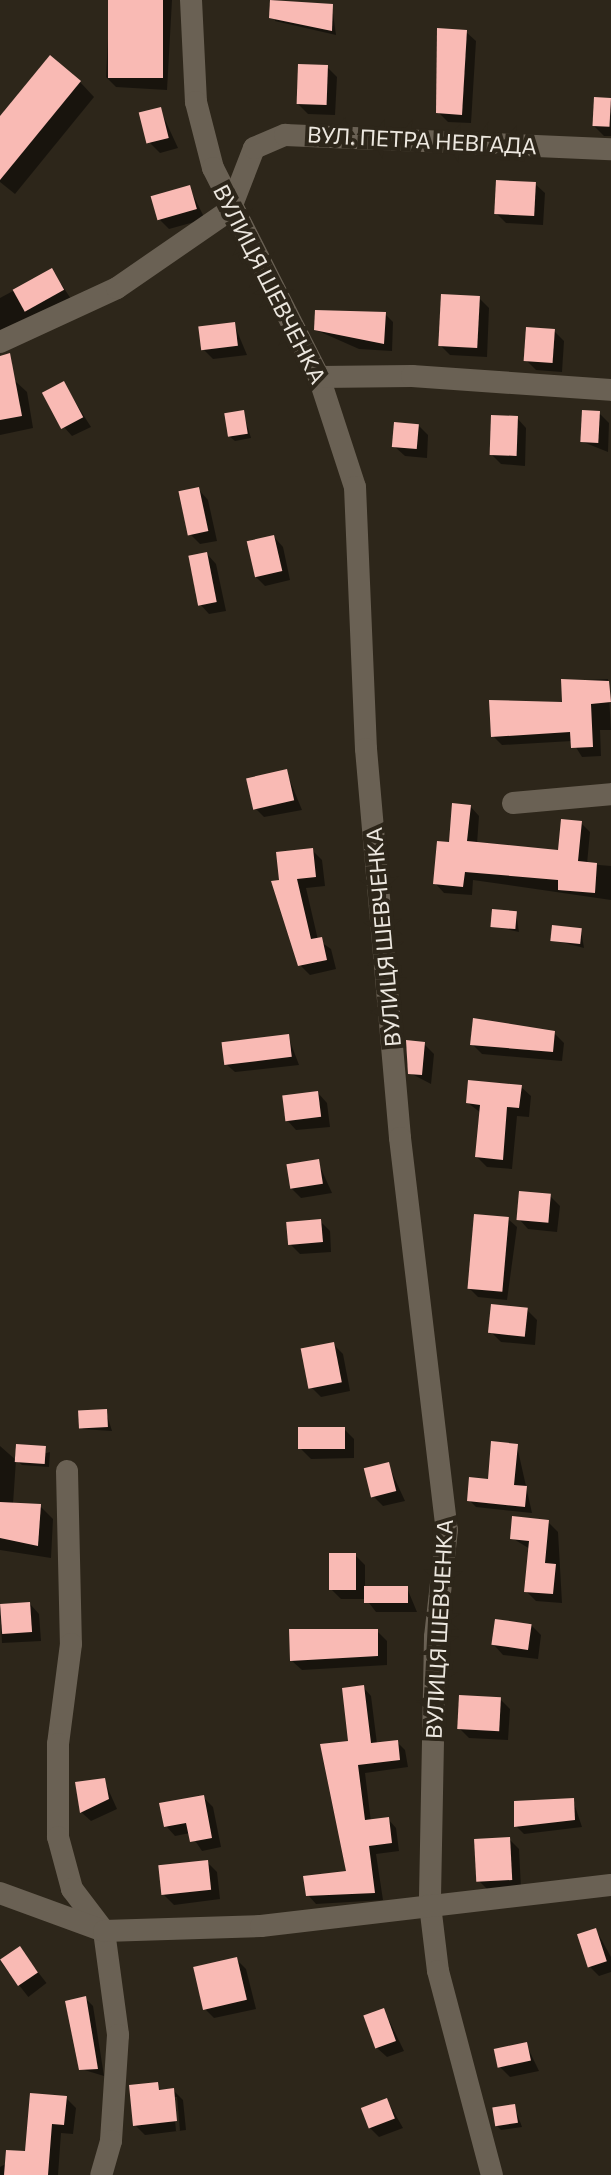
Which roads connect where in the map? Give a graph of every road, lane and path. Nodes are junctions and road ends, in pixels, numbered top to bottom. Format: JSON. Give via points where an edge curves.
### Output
{"nodes":[{"id":1,"x":191,"y":0,"type":"edge"},
{"id":2,"x":611,"y":149,"type":"edge"},
{"id":3,"x":230,"y":210,"type":"junction"},
{"id":4,"x":0,"y":342,"type":"edge"},
{"id":5,"x":319,"y":377,"type":"junction"},
{"id":6,"x":611,"y":390,"type":"edge"},
{"id":7,"x":611,"y":794,"type":"edge"},
{"id":8,"x":513,"y":803,"type":"dead end"},
{"id":9,"x":67,"y":1471,"type":"dead end"},
{"id":10,"x":611,"y":1885,"type":"edge"},
{"id":11,"x":0,"y":1893,"type":"edge"},
{"id":12,"x":430,"y":1905,"type":"junction"},
{"id":13,"x":104,"y":1931,"type":"junction"},
{"id":14,"x":101,"y":2175,"type":"edge"},
{"id":15,"x":492,"y":2175,"type":"edge"}],
"edges":[{"from":1,"to":3,"type":"street","name":"ВУЛИЦЯ ШЕВЧЕНКА","via":[[196,102]]},
{"from":2,"to":3,"type":"street","name":"ВУЛ. ПЕТРА НЕВГАДА","via":[[285,135],[254,148]]},
{"from":3,"to":4,"type":"street","via":[[117,288]]},
{"from":3,"to":5,"type":"street","name":"ВУЛИЦЯ ШЕВЧЕНКА"},
{"from":5,"to":6,"type":"street","via":[[412,376]]},
{"from":5,"to":12,"type":"street","name":"ВУЛИЦЯ ШЕВЧЕНКА","via":[[355,487],[366,749],[400,1138],[447,1530],[435,1637]]},
{"from":7,"to":8,"type":"street"},
{"from":9,"to":13,"type":"street","via":[[71,1644],[58,1744],[58,1837],[72,1889]]},
{"from":10,"to":12,"type":"street"},
{"from":11,"to":13,"type":"street"},
{"from":12,"to":13,"type":"street","via":[[261,1926]]},
{"from":12,"to":15,"type":"street","name":"ВУЛИЦЯ ШЕВЧЕНКА","via":[[438,1971]]},
{"from":13,"to":14,"type":"street","via":[[118,2035],[111,2141]]}]}
